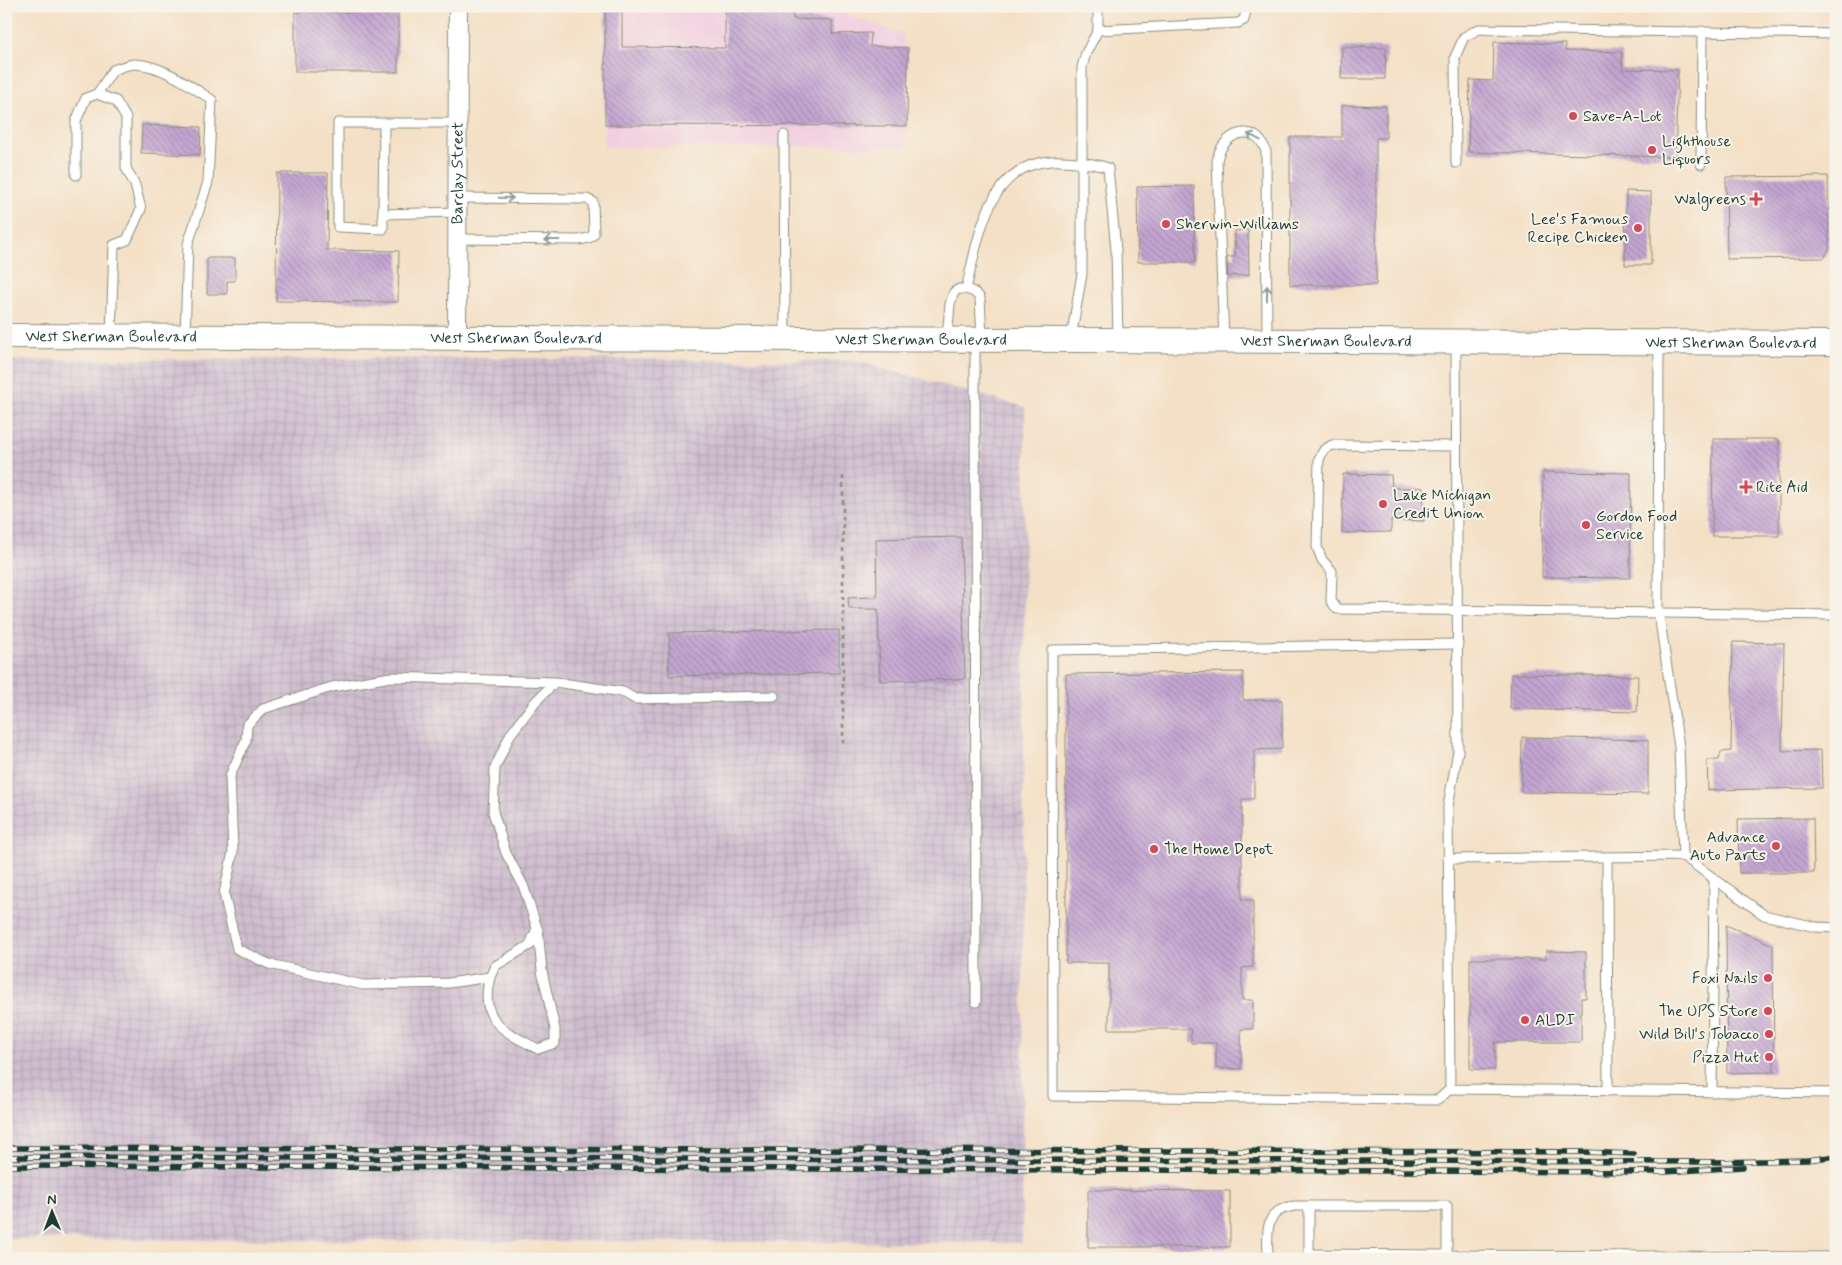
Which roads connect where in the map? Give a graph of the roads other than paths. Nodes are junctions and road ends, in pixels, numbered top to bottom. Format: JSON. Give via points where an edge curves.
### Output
{"nodes":[{"id":1,"x":458,"y":6,"type":"edge"},
{"id":2,"x":1098,"y":6,"type":"edge"},
{"id":3,"x":1247,"y":6,"type":"edge"},
{"id":4,"x":1098,"y":30,"type":"junction"},
{"id":5,"x":1702,"y":31,"type":"junction"},
{"id":6,"x":1836,"y":34,"type":"edge"},
{"id":7,"x":97,"y":94,"type":"junction"},
{"id":8,"x":384,"y":123,"type":"junction"},
{"id":9,"x":458,"y":123,"type":"junction"},
{"id":10,"x":784,"y":135,"type":"dead end"},
{"id":11,"x":1082,"y":162,"type":"junction"},
{"id":12,"x":1456,"y":163,"type":"dead end"},
{"id":13,"x":1701,"y":164,"type":"dead end"},
{"id":14,"x":76,"y":175,"type":"dead end"},
{"id":15,"x":458,"y":205,"type":"junction"},
{"id":16,"x":383,"y":214,"type":"junction"},
{"id":17,"x":457,"y":239,"type":"junction"},
{"id":18,"x":966,"y":289,"type":"junction"},
{"id":19,"x":6,"y":336,"type":"edge"},
{"id":20,"x":111,"y":337,"type":"junction"},
{"id":21,"x":185,"y":337,"type":"junction"},
{"id":22,"x":457,"y":339,"type":"junction"},
{"id":23,"x":786,"y":340,"type":"junction"},
{"id":24,"x":947,"y":340,"type":"junction"},
{"id":25,"x":978,"y":340,"type":"junction"},
{"id":26,"x":1071,"y":341,"type":"junction"},
{"id":27,"x":1118,"y":341,"type":"junction"},
{"id":28,"x":1224,"y":341,"type":"junction"},
{"id":29,"x":1267,"y":342,"type":"junction"},
{"id":30,"x":1456,"y":342,"type":"junction"},
{"id":31,"x":1659,"y":343,"type":"junction"},
{"id":32,"x":1836,"y":343,"type":"edge"},
{"id":33,"x":1456,"y":446,"type":"junction"},
{"id":34,"x":1457,"y":612,"type":"junction"},
{"id":35,"x":1659,"y":614,"type":"junction"},
{"id":36,"x":1836,"y":615,"type":"edge"},
{"id":37,"x":1458,"y":644,"type":"junction"},
{"id":38,"x":555,"y":682,"type":"junction"},
{"id":39,"x":774,"y":696,"type":"dead end"},
{"id":40,"x":1682,"y":856,"type":"junction"},
{"id":41,"x":1606,"y":857,"type":"junction"},
{"id":42,"x":1448,"y":859,"type":"junction"},
{"id":43,"x":1714,"y":879,"type":"junction"},
{"id":44,"x":537,"y":928,"type":"junction"},
{"id":45,"x":1836,"y":928,"type":"edge"},
{"id":46,"x":490,"y":977,"type":"junction"},
{"id":47,"x":976,"y":1002,"type":"dead end"},
{"id":48,"x":1450,"y":1089,"type":"junction"},
{"id":49,"x":1608,"y":1091,"type":"junction"},
{"id":50,"x":1712,"y":1092,"type":"junction"},
{"id":51,"x":1836,"y":1093,"type":"edge"},
{"id":52,"x":1309,"y":1206,"type":"junction"},
{"id":53,"x":1447,"y":1255,"type":"junction"},
{"id":54,"x":1309,"y":1257,"type":"edge"},
{"id":55,"x":1427,"y":1257,"type":"edge"},
{"id":56,"x":1606,"y":1257,"type":"edge"},
{"id":57,"x":1655,"y":1257,"type":"edge"},
{"id":58,"x":1836,"y":1257,"type":"edge"},
{"id":59,"x":1730,"y":1258,"type":"edge"},
{"id":60,"x":1268,"y":1259,"type":"edge"}],
"edges":[{"from":1,"to":9,"type":"street","name":"Barclay Street"},
{"from":2,"to":4,"type":"lane"},
{"from":3,"to":4,"type":"lane","via":[[1244,20],[1238,23]]},
{"from":4,"to":11,"type":"lane","via":[[1082,66]]},
{"from":5,"to":6,"type":"lane"},
{"from":5,"to":12,"type":"lane","via":[[1479,29],[1464,37],[1455,57]]},
{"from":5,"to":13,"type":"lane"},
{"from":7,"to":14,"type":"lane","via":[[86,98],[76,121]]},
{"from":7,"to":20,"type":"lane","via":[[116,101],[126,118],[126,168],[135,185],[141,209],[127,240],[114,245]]},
{"from":7,"to":21,"type":"lane","via":[[112,70],[135,64],[165,72],[212,100],[208,182],[188,244]]},
{"from":8,"to":9,"type":"lane"},
{"from":8,"to":16,"type":"lane"},
{"from":8,"to":16,"type":"lane","via":[[338,124],[338,227],[383,229]]},
{"from":9,"to":15,"type":"street","name":"Barclay Street"},
{"from":10,"to":23,"type":"lane"},
{"from":11,"to":18,"type":"lane","via":[[1050,160],[1034,163],[1003,183],[982,224]]},
{"from":11,"to":26,"type":"lane","via":[[1082,274]]},
{"from":11,"to":27,"type":"lane","via":[[1108,168],[1116,250]]},
{"from":15,"to":16,"type":"lane"},
{"from":15,"to":17,"type":"street","name":"Barclay Street"},
{"from":15,"to":17,"type":"lane","one_way":true,"via":[[587,199],[592,202],[594,234],[580,240]]},
{"from":17,"to":22,"type":"street","name":"Barclay Street"},
{"from":18,"to":24,"type":"lane","via":[[959,289],[952,297]]},
{"from":18,"to":25,"type":"lane","via":[[980,298]]},
{"from":19,"to":20,"type":"main road","name":"West Sherman Boulevard"},
{"from":20,"to":21,"type":"main road","name":"West Sherman Boulevard"},
{"from":21,"to":22,"type":"main road","name":"West Sherman Boulevard"},
{"from":22,"to":23,"type":"main road","name":"West Sherman Boulevard"},
{"from":23,"to":24,"type":"main road","name":"West Sherman Boulevard"},
{"from":24,"to":25,"type":"main road","name":"West Sherman Boulevard"},
{"from":25,"to":26,"type":"main road","name":"West Sherman Boulevard"},
{"from":25,"to":47,"type":"lane"},
{"from":26,"to":27,"type":"main road","name":"West Sherman Boulevard"},
{"from":27,"to":28,"type":"main road","name":"West Sherman Boulevard"},
{"from":28,"to":29,"type":"main road","name":"West Sherman Boulevard"},
{"from":29,"to":28,"type":"lane","one_way":true,"via":[[1266,152],[1264,143],[1247,133],[1230,137],[1222,144],[1217,161]]},
{"from":29,"to":30,"type":"main road","name":"West Sherman Boulevard"},
{"from":30,"to":31,"type":"main road","name":"West Sherman Boulevard"},
{"from":30,"to":33,"type":"lane"},
{"from":31,"to":32,"type":"main road","name":"West Sherman Boulevard"},
{"from":31,"to":35,"type":"lane"},
{"from":33,"to":34,"type":"lane"},
{"from":33,"to":34,"type":"lane","via":[[1332,445],[1324,450],[1319,459],[1317,547],[1322,560],[1332,571],[1331,601],[1337,609]]},
{"from":34,"to":35,"type":"lane"},
{"from":34,"to":37,"type":"lane"},
{"from":35,"to":36,"type":"lane"},
{"from":35,"to":40,"type":"lane","via":[[1679,747]]},
{"from":37,"to":42,"type":"lane","via":[[1458,751],[1448,806]]},
{"from":37,"to":48,"type":"lane","via":[[1052,650],[1053,1096],[1438,1100]]},
{"from":38,"to":39,"type":"lane","via":[[623,692],[636,699]]},
{"from":38,"to":44,"type":"lane","via":[[510,735],[495,768],[493,812]]},
{"from":38,"to":46,"type":"lane","via":[[391,677],[332,687],[263,709],[247,726],[246,740],[230,776],[233,852],[224,894],[236,949],[269,964],[363,985],[449,983]]},
{"from":40,"to":41,"type":"lane"},
{"from":40,"to":43,"type":"lane"},
{"from":41,"to":42,"type":"lane"},
{"from":41,"to":49,"type":"lane"},
{"from":42,"to":48,"type":"lane"},
{"from":43,"to":45,"type":"lane","via":[[1764,915],[1816,927]]},
{"from":43,"to":50,"type":"lane"},
{"from":44,"to":46,"type":"lane","via":[[530,946],[496,966]]},
{"from":44,"to":46,"type":"lane","via":[[555,1043],[538,1050],[504,1031],[489,1015],[486,992]]},
{"from":48,"to":49,"type":"lane"},
{"from":49,"to":50,"type":"lane"},
{"from":50,"to":51,"type":"lane"},
{"from":52,"to":53,"type":"lane","via":[[1448,1206]]},
{"from":52,"to":54,"type":"lane"},
{"from":52,"to":60,"type":"lane","via":[[1287,1207],[1271,1218],[1268,1223]]},
{"from":53,"to":55,"type":"lane"},
{"from":53,"to":56,"type":"lane"},
{"from":54,"to":55,"type":"lane"},
{"from":56,"to":57,"type":"lane"},
{"from":57,"to":59,"type":"lane"},
{"from":58,"to":59,"type":"lane"}]}
